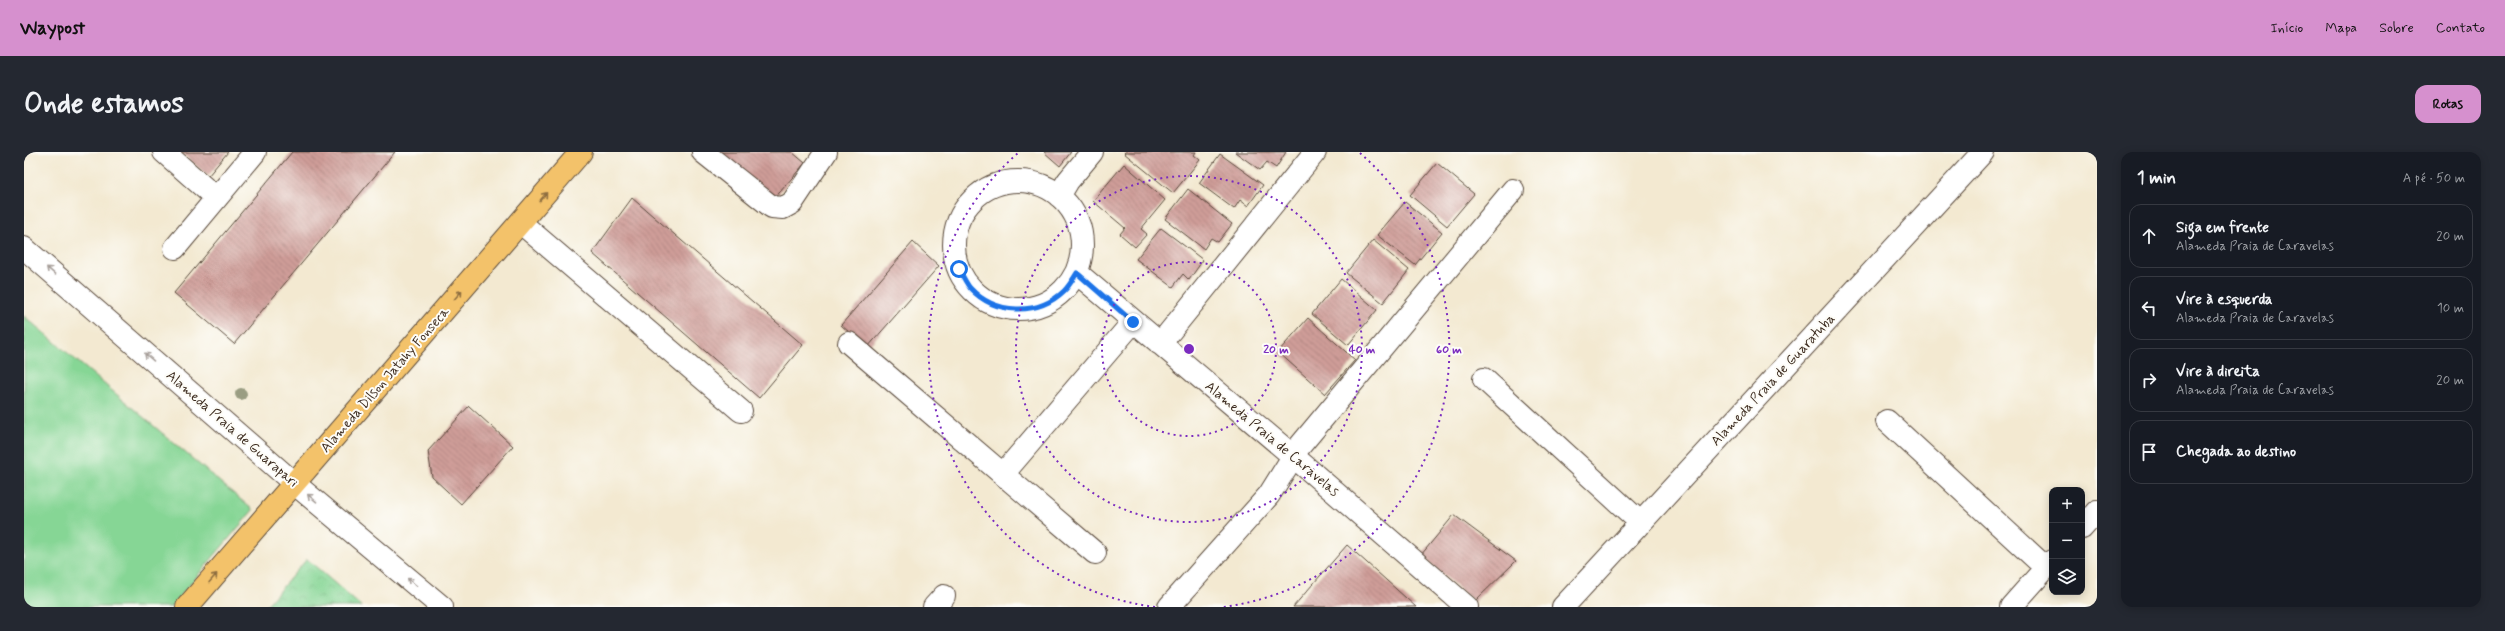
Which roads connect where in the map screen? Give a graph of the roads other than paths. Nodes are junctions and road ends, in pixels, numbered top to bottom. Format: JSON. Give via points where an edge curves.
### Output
{"nodes":[{"id":1,"x":164,"y":152,"type":"edge"},
{"id":2,"x":254,"y":152,"type":"edge"},
{"id":3,"x":581,"y":152,"type":"edge"},
{"id":4,"x":704,"y":152,"type":"edge"},
{"id":5,"x":826,"y":152,"type":"edge"},
{"id":6,"x":1092,"y":152,"type":"edge"},
{"id":7,"x":1315,"y":152,"type":"edge"},
{"id":8,"x":1983,"y":152,"type":"edge"},
{"id":9,"x":1513,"y":190,"type":"dead end"},
{"id":10,"x":1059,"y":196,"type":"junction"},
{"id":11,"x":216,"y":198,"type":"junction"},
{"id":12,"x":521,"y":223,"type":"junction"},
{"id":13,"x":24,"y":248,"type":"edge"},
{"id":14,"x":175,"y":248,"type":"dead end"},
{"id":15,"x":1077,"y":273,"type":"junction"},
{"id":16,"x":1133,"y":322,"type":"junction"},
{"id":17,"x":849,"y":343,"type":"dead end"},
{"id":18,"x":1160,"y":344,"type":"junction"},
{"id":19,"x":1484,"y":379,"type":"dead end"},
{"id":20,"x":741,"y":411,"type":"dead end"},
{"id":21,"x":1887,"y":421,"type":"dead end"},
{"id":22,"x":1296,"y":452,"type":"junction"},
{"id":23,"x":1003,"y":474,"type":"junction"},
{"id":24,"x":295,"y":484,"type":"junction"},
{"id":25,"x":2097,"y":511,"type":"edge"},
{"id":26,"x":1642,"y":523,"type":"junction"},
{"id":27,"x":2085,"y":525,"type":"edge"},
{"id":28,"x":1094,"y":553,"type":"dead end"},
{"id":29,"x":2049,"y":565,"type":"edge"},
{"id":30,"x":187,"y":607,"type":"edge"},
{"id":31,"x":442,"y":607,"type":"edge"},
{"id":32,"x":1169,"y":607,"type":"edge"},
{"id":33,"x":1466,"y":607,"type":"edge"},
{"id":34,"x":1564,"y":607,"type":"edge"},
{"id":35,"x":2011,"y":607,"type":"edge"}],
"edges":[{"from":1,"to":11,"type":"street"},
{"from":2,"to":11,"type":"street"},
{"from":12,"to":3,"type":"main road","name":"Alameda Dilson Jatahy Fonseca","one_way":true},
{"from":4,"to":5,"type":"street","via":[[772,207],[783,208],[792,203]]},
{"from":6,"to":10,"type":"street"},
{"from":7,"to":18,"type":"street"},
{"from":8,"to":26,"type":"street","name":"Alameda Praia de Guaratuba"},
{"from":9,"to":22,"type":"street"},
{"from":10,"to":15,"type":"street","via":[[1073,211],[1081,232],[1083,253]]},
{"from":10,"to":15,"type":"street","via":[[1041,185],[1020,181],[999,184],[980,193],[965,208],[956,228],[954,249],[959,269],[970,288],[986,301],[1006,309],[1028,309],[1048,303],[1065,290]]},
{"from":11,"to":14,"type":"street"},
{"from":12,"to":20,"type":"street"},
{"from":24,"to":12,"type":"main road","name":"Alameda Dilson Jatahy Fonseca","one_way":true},
{"from":24,"to":13,"type":"street","name":"Alameda Praia de Guarapari","one_way":true},
{"from":15,"to":16,"type":"street","name":"Alameda Praia de Caravelas"},
{"from":16,"to":18,"type":"street","name":"Alameda Praia de Caravelas"},
{"from":16,"to":23,"type":"street"},
{"from":17,"to":23,"type":"street"},
{"from":18,"to":22,"type":"street","name":"Alameda Praia de Caravelas"},
{"from":19,"to":26,"type":"street"},
{"from":21,"to":29,"type":"street"},
{"from":22,"to":32,"type":"street","via":[[1269,495]]},
{"from":22,"to":33,"type":"street","name":"Alameda Praia de Caravelas"},
{"from":23,"to":28,"type":"street"},
{"from":30,"to":24,"type":"main road","name":"Alameda Dilson Jatahy Fonseca","one_way":true},
{"from":31,"to":24,"type":"street","name":"Alameda Praia de Guarapari","one_way":true},
{"from":25,"to":27,"type":"street"},
{"from":26,"to":34,"type":"street","name":"Alameda Praia de Guaratuba"},
{"from":29,"to":35,"type":"street"}]}
